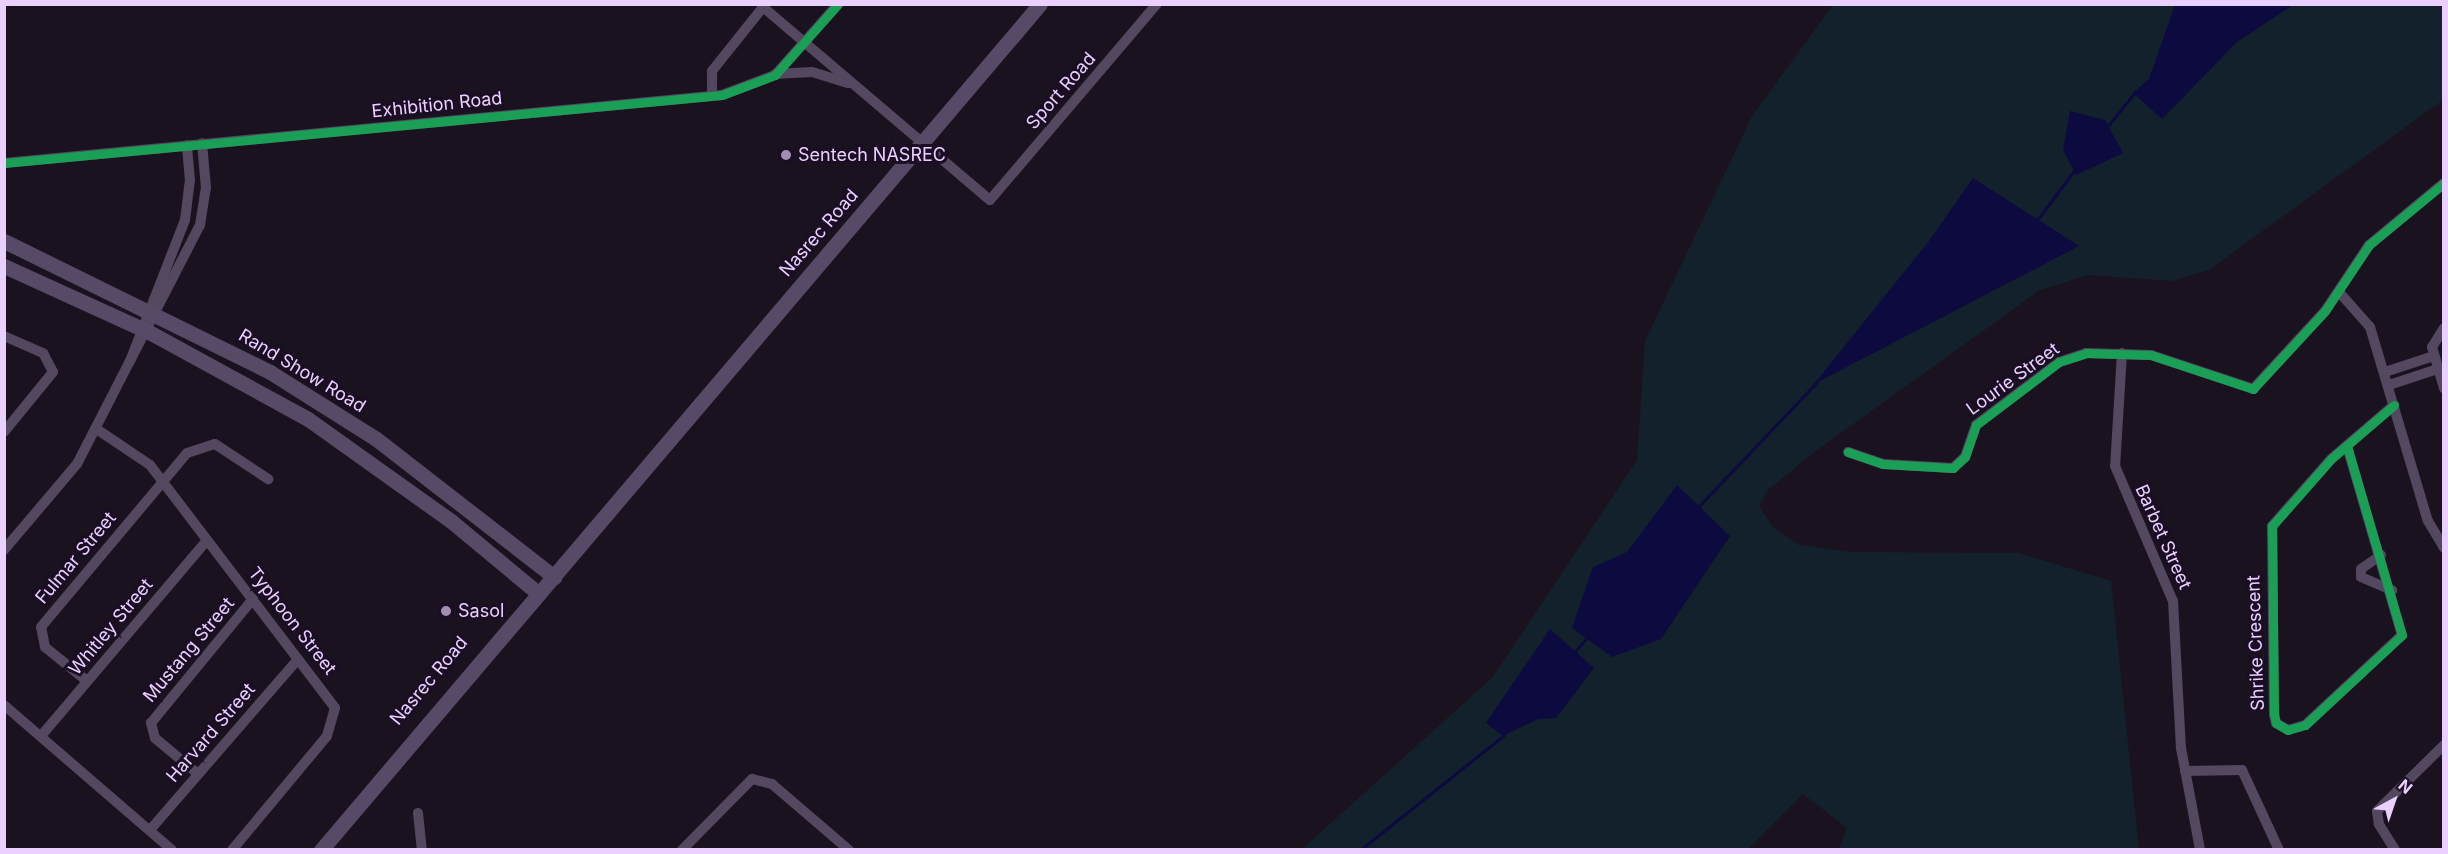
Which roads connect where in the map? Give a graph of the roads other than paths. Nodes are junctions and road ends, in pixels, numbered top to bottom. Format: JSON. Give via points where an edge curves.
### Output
{"nodes":[{"id":1,"x":838,"y":4,"type":"edge"},
{"id":2,"x":1040,"y":4,"type":"edge"},
{"id":3,"x":1157,"y":4,"type":"edge"},
{"id":4,"x":807,"y":43,"type":"junction"},
{"id":5,"x":775,"y":75,"type":"junction"},
{"id":6,"x":862,"y":89,"type":"junction"},
{"id":7,"x":712,"y":96,"type":"junction"},
{"id":8,"x":923,"y":142,"type":"junction"},
{"id":9,"x":202,"y":144,"type":"junction"},
{"id":10,"x":187,"y":145,"type":"junction"},
{"id":11,"x":4,"y":164,"type":"edge"},
{"id":12,"x":2444,"y":183,"type":"edge"},
{"id":13,"x":4,"y":241,"type":"edge"},
{"id":14,"x":4,"y":266,"type":"edge"},
{"id":15,"x":2339,"y":292,"type":"junction"},
{"id":16,"x":152,"y":310,"type":"junction"},
{"id":17,"x":2444,"y":328,"type":"edge"},
{"id":18,"x":144,"y":330,"type":"junction"},
{"id":19,"x":4,"y":336,"type":"edge"},
{"id":20,"x":2122,"y":352,"type":"junction"},
{"id":21,"x":2434,"y":356,"type":"junction"},
{"id":22,"x":2385,"y":372,"type":"junction"},
{"id":23,"x":2441,"y":379,"type":"edge"},
{"id":24,"x":2388,"y":385,"type":"junction"},
{"id":25,"x":2394,"y":405,"type":"junction"},
{"id":26,"x":98,"y":430,"type":"junction"},
{"id":27,"x":4,"y":432,"type":"edge"},
{"id":28,"x":2347,"y":446,"type":"junction"},
{"id":29,"x":1848,"y":452,"type":"dead end"},
{"id":30,"x":268,"y":479,"type":"dead end"},
{"id":31,"x":163,"y":482,"type":"junction"},
{"id":32,"x":207,"y":540,"type":"junction"},
{"id":33,"x":2444,"y":548,"type":"edge"},
{"id":34,"x":4,"y":550,"type":"edge"},
{"id":35,"x":2381,"y":555,"type":"junction"},
{"id":36,"x":550,"y":574,"type":"junction"},
{"id":37,"x":535,"y":591,"type":"junction"},
{"id":38,"x":2392,"y":591,"type":"junction"},
{"id":39,"x":253,"y":599,"type":"junction"},
{"id":40,"x":298,"y":659,"type":"junction"},
{"id":41,"x":87,"y":681,"type":"junction"},
{"id":42,"x":4,"y":705,"type":"edge"},
{"id":43,"x":41,"y":736,"type":"junction"},
{"id":44,"x":2444,"y":745,"type":"edge"},
{"id":45,"x":2186,"y":771,"type":"junction"},
{"id":46,"x":198,"y":774,"type":"junction"},
{"id":47,"x":418,"y":813,"type":"dead end"},
{"id":48,"x":150,"y":830,"type":"junction"},
{"id":49,"x":172,"y":849,"type":"edge"},
{"id":50,"x":232,"y":849,"type":"edge"},
{"id":51,"x":312,"y":849,"type":"edge"},
{"id":52,"x":321,"y":849,"type":"edge"},
{"id":53,"x":422,"y":849,"type":"edge"},
{"id":54,"x":682,"y":849,"type":"edge"},
{"id":55,"x":849,"y":849,"type":"edge"},
{"id":56,"x":2200,"y":849,"type":"edge"},
{"id":57,"x":2279,"y":849,"type":"edge"},
{"id":58,"x":2395,"y":849,"type":"edge"}],
"edges":[{"from":1,"to":4,"type":"street","name":"Exhibition Road"},
{"from":2,"to":8,"type":"main road","name":"Nasrec Road"},
{"from":3,"to":8,"type":"street","name":"Sport Road","via":[[990,200]]},
{"from":4,"to":5,"type":"street","name":"Exhibition Road"},
{"from":4,"to":6,"type":"street"},
{"from":4,"to":7,"type":"street","via":[[763,7],[712,71]]},
{"from":5,"to":6,"type":"street","via":[[812,72]]},
{"from":5,"to":7,"type":"street","name":"Exhibition Road","via":[[750,88]]},
{"from":6,"to":8,"type":"street"},
{"from":7,"to":9,"type":"street","name":"Exhibition Road"},
{"from":8,"to":36,"type":"main road","name":"Nasrec Road","via":[[627,487],[610,498]]},
{"from":9,"to":10,"type":"street","name":"Exhibition Road"},
{"from":9,"to":16,"type":"street","via":[[206,206]]},
{"from":10,"to":11,"type":"street","name":"Exhibition Road"},
{"from":10,"to":16,"type":"street","via":[[190,181],[185,220]]},
{"from":12,"to":15,"type":"street","via":[[2382,231]]},
{"from":13,"to":16,"type":"main road","name":"Rand Show Road"},
{"from":14,"to":18,"type":"main road","name":"Rand Show Road"},
{"from":15,"to":20,"type":"street","name":"Lourie Street","via":[[2251,390],[2170,359]]},
{"from":15,"to":22,"type":"street","via":[[2367,319]]},
{"from":16,"to":18,"type":"street"},
{"from":16,"to":36,"type":"main road","name":"Rand Show Road","via":[[270,372],[375,438]]},
{"from":17,"to":21,"type":"street","via":[[2432,342]]},
{"from":18,"to":26,"type":"street"},
{"from":18,"to":37,"type":"main road","name":"Rand Show Road","via":[[252,385],[366,456]]},
{"from":19,"to":27,"type":"street","via":[[42,353],[53,372]]},
{"from":20,"to":29,"type":"street","name":"Lourie Street","via":[[2086,353],[2060,362],[1974,427],[1965,457],[1953,468],[1884,464]]},
{"from":20,"to":45,"type":"street","name":"Barbet Street","via":[[2115,466],[2173,601]]},
{"from":21,"to":22,"type":"street"},
{"from":21,"to":23,"type":"street"},
{"from":22,"to":24,"type":"street"},
{"from":23,"to":24,"type":"street"},
{"from":24,"to":25,"type":"street"},
{"from":25,"to":28,"type":"street","name":"Shrike Crescent"},
{"from":25,"to":33,"type":"street","via":[[2428,521]]},
{"from":26,"to":31,"type":"street","name":"Typhoon Street","via":[[140,456]]},
{"from":26,"to":34,"type":"street","via":[[77,464]]},
{"from":28,"to":35,"type":"street","name":"Shrike Crescent"},
{"from":28,"to":38,"type":"street","name":"Shrike Crescent","via":[[2271,531],[2273,709],[2278,725],[2292,730],[2306,725],[2397,643],[2402,628]]},
{"from":30,"to":31,"type":"street","via":[[235,454],[208,444],[187,453]]},
{"from":31,"to":32,"type":"street","name":"Typhoon Street"},
{"from":31,"to":41,"type":"street","name":"Fulmar Street","via":[[41,627],[45,647]]},
{"from":32,"to":39,"type":"street","name":"Typhoon Street"},
{"from":32,"to":41,"type":"street","name":"Whitley Street"},
{"from":35,"to":38,"type":"street","name":"Shrike Crescent"},
{"from":35,"to":38,"type":"street","via":[[2361,569],[2361,577]]},
{"from":36,"to":37,"type":"main road","name":"Nasrec Road"},
{"from":37,"to":51,"type":"main road","name":"Nasrec Road"},
{"from":37,"to":52,"type":"main road","name":"Nasrec Road"},
{"from":39,"to":40,"type":"street","name":"Typhoon Street"},
{"from":39,"to":46,"type":"street","name":"Mustang Street","via":[[151,723],[155,738]]},
{"from":40,"to":46,"type":"street","name":"Harvard Street"},
{"from":40,"to":50,"type":"street","name":"Typhoon Street","via":[[333,702],[334,723]]},
{"from":41,"to":43,"type":"street","name":"Whitley Street"},
{"from":42,"to":43,"type":"street"},
{"from":43,"to":48,"type":"street"},
{"from":44,"to":58,"type":"street","via":[[2379,808],[2377,820]]},
{"from":45,"to":56,"type":"street","name":"Barbet Street"},
{"from":45,"to":57,"type":"street","via":[[2244,772]]},
{"from":46,"to":48,"type":"street","name":"Harvard Street"},
{"from":47,"to":53,"type":"street"},
{"from":48,"to":49,"type":"street"},
{"from":54,"to":55,"type":"street","via":[[752,778],[772,784]]}]}
